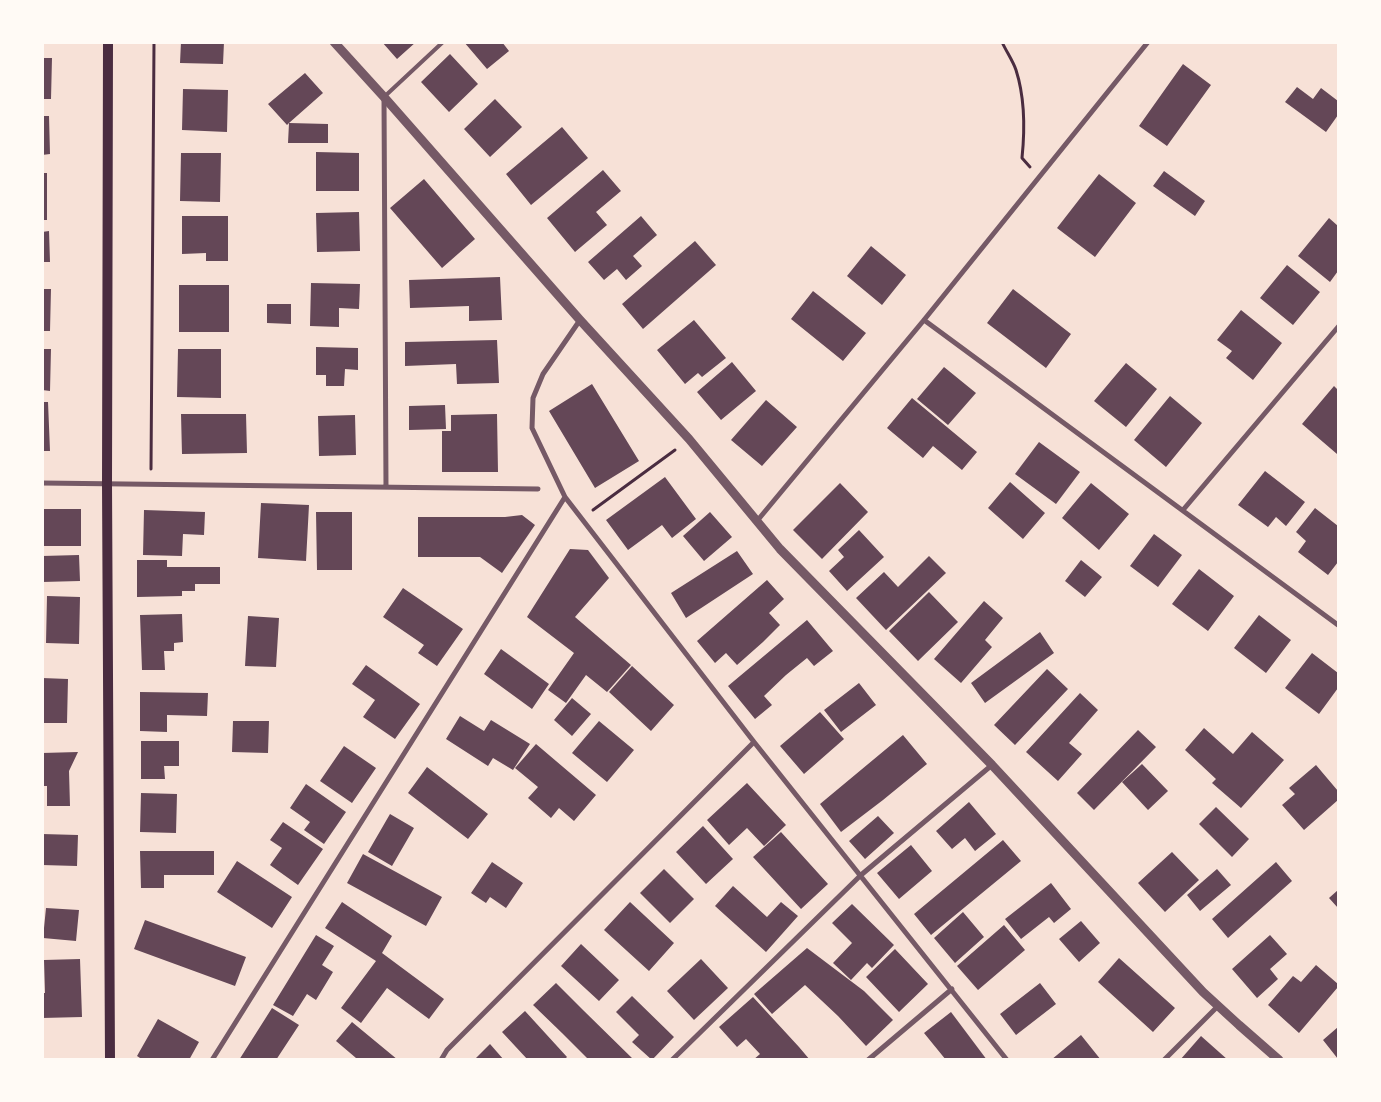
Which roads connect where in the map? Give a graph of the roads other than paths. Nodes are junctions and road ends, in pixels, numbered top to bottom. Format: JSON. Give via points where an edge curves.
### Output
{"nodes":[{"id":1,"x":108,"y":42,"type":"edge"},
{"id":2,"x":334,"y":42,"type":"edge"},
{"id":3,"x":443,"y":42,"type":"edge"},
{"id":4,"x":1148,"y":42,"type":"edge"},
{"id":5,"x":384,"y":97,"type":"junction"},
{"id":6,"x":580,"y":320,"type":"junction"},
{"id":7,"x":924,"y":320,"type":"junction"},
{"id":8,"x":1338,"y":327,"type":"edge"},
{"id":9,"x":42,"y":482,"type":"edge"},
{"id":10,"x":107,"y":483,"type":"junction"},
{"id":11,"x":386,"y":487,"type":"junction"},
{"id":12,"x":538,"y":489,"type":"dead end"},
{"id":13,"x":565,"y":498,"type":"junction"},
{"id":14,"x":1183,"y":510,"type":"junction"},
{"id":15,"x":757,"y":521,"type":"junction"},
{"id":16,"x":1338,"y":625,"type":"edge"},
{"id":17,"x":754,"y":742,"type":"junction"},
{"id":18,"x":992,"y":765,"type":"junction"},
{"id":19,"x":861,"y":875,"type":"junction"},
{"id":20,"x":952,"y":989,"type":"junction"},
{"id":21,"x":1218,"y":1006,"type":"junction"},
{"id":22,"x":110,"y":1060,"type":"edge"},
{"id":23,"x":212,"y":1060,"type":"edge"},
{"id":24,"x":441,"y":1060,"type":"edge"},
{"id":25,"x":672,"y":1060,"type":"edge"},
{"id":26,"x":868,"y":1060,"type":"edge"},
{"id":27,"x":1007,"y":1060,"type":"edge"},
{"id":28,"x":1164,"y":1060,"type":"edge"},
{"id":29,"x":1279,"y":1060,"type":"edge"}],
"edges":[{"from":1,"to":10,"type":"main road"},
{"from":2,"to":5,"type":"street"},
{"from":3,"to":5,"type":"lane"},
{"from":4,"to":7,"type":"street"},
{"from":5,"to":6,"type":"street"},
{"from":5,"to":11,"type":"street"},
{"from":6,"to":13,"type":"street","via":[[543,374],[533,398],[532,428]]},
{"from":6,"to":15,"type":"street"},
{"from":7,"to":14,"type":"street"},
{"from":7,"to":15,"type":"street"},
{"from":8,"to":14,"type":"street"},
{"from":9,"to":10,"type":"street"},
{"from":10,"to":11,"type":"street"},
{"from":10,"to":22,"type":"main road"},
{"from":11,"to":12,"type":"street"},
{"from":13,"to":17,"type":"street"},
{"from":13,"to":23,"type":"street"},
{"from":14,"to":16,"type":"street"},
{"from":15,"to":18,"type":"street","via":[[780,549]]},
{"from":17,"to":19,"type":"street"},
{"from":17,"to":24,"type":"street","via":[[447,1050]]},
{"from":18,"to":19,"type":"street"},
{"from":18,"to":21,"type":"street"},
{"from":19,"to":20,"type":"street"},
{"from":19,"to":25,"type":"street"},
{"from":20,"to":26,"type":"street"},
{"from":20,"to":27,"type":"street"},
{"from":21,"to":28,"type":"street"},
{"from":21,"to":29,"type":"street"}]}
